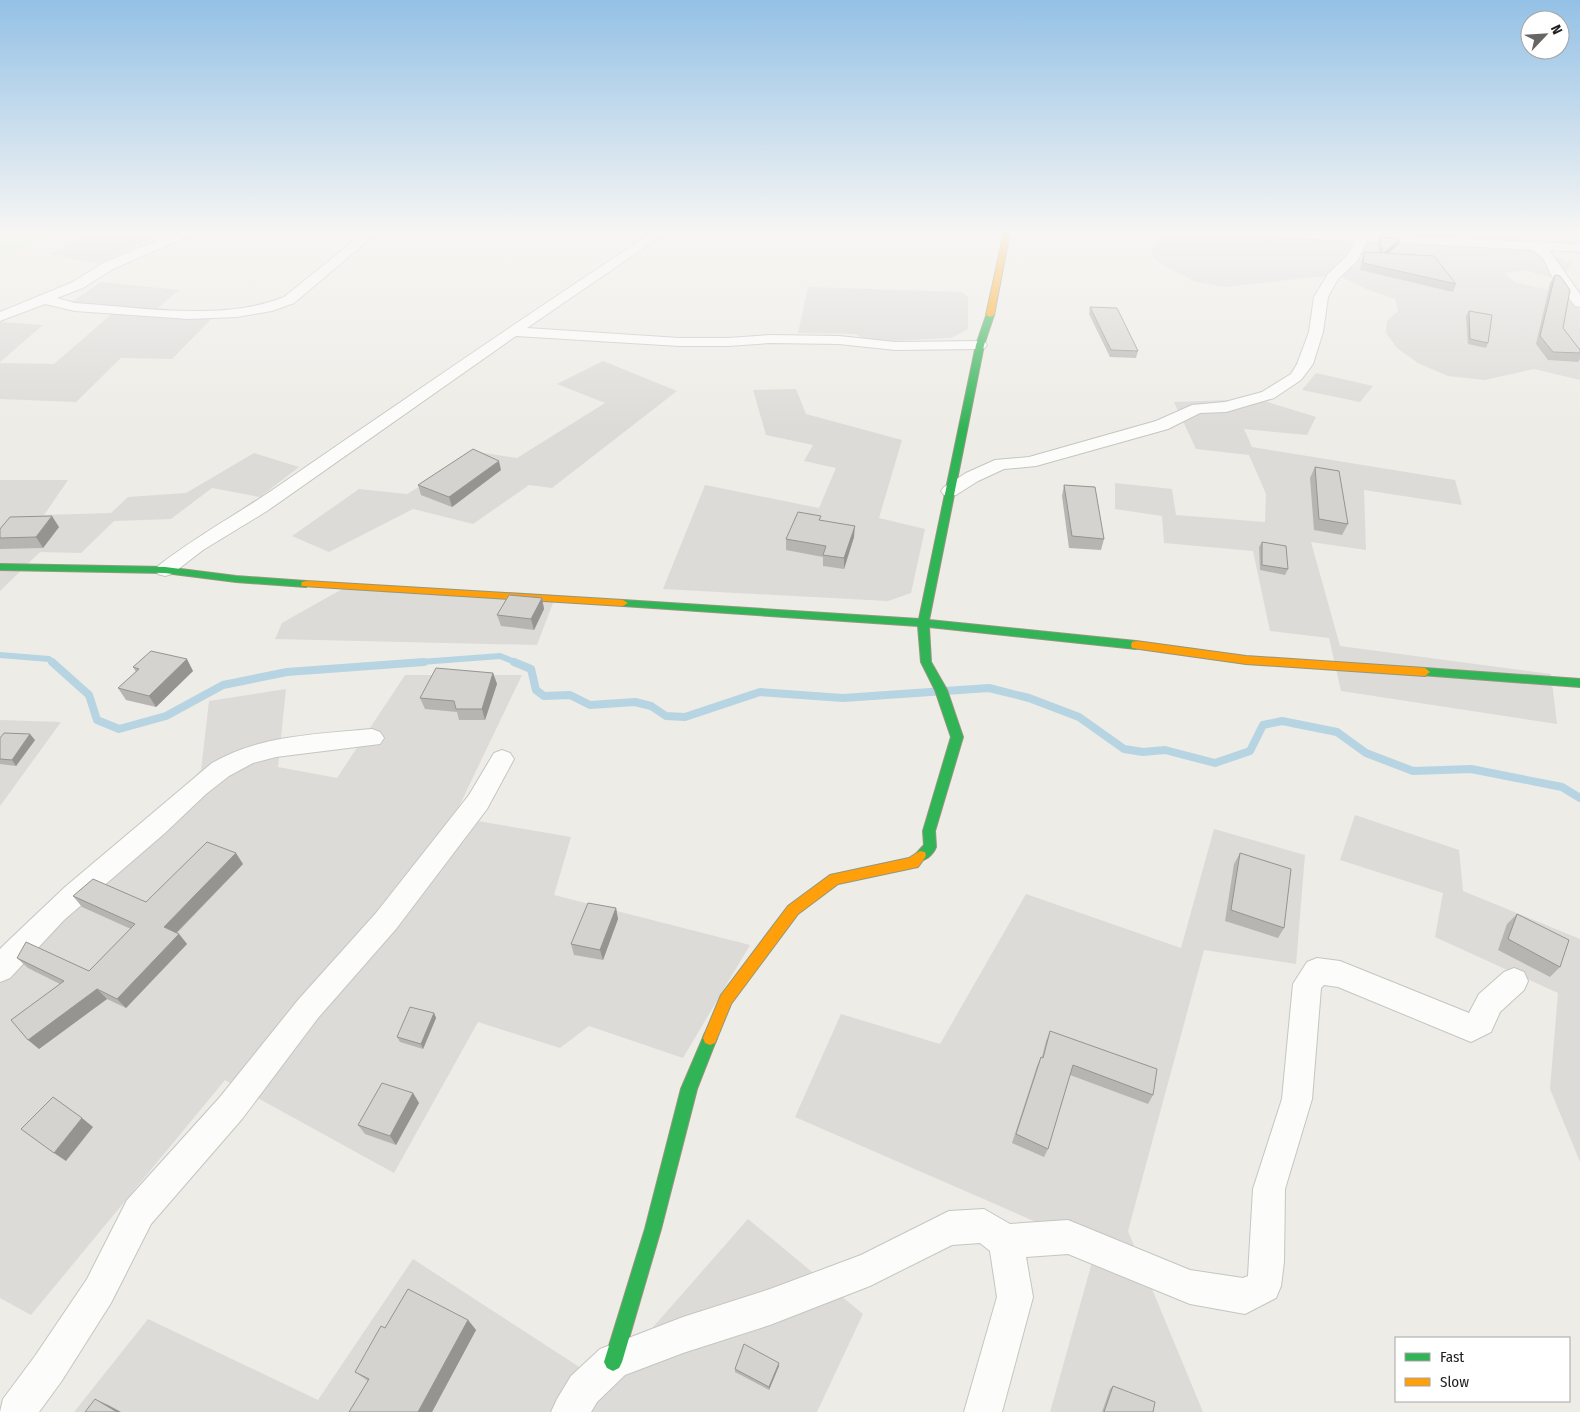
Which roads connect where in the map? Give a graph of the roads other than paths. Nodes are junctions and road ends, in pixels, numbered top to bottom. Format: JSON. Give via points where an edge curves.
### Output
{"nodes":[{"id":1,"x":292,"y":298,"type":"edge"},
{"id":2,"x":562,"y":298,"type":"edge"},
{"id":3,"x":995,"y":298,"type":"edge"},
{"id":4,"x":1321,"y":298,"type":"edge"},
{"id":5,"x":44,"y":299,"type":"joint"},
{"id":6,"x":0,"y":317,"type":"edge"},
{"id":7,"x":513,"y":331,"type":"junction"},
{"id":8,"x":980,"y":345,"type":"junction"},
{"id":9,"x":950,"y":491,"type":"junction"},
{"id":10,"x":0,"y":567,"type":"edge"},
{"id":11,"x":165,"y":570,"type":"junction"},
{"id":12,"x":923,"y":623,"type":"junction"},
{"id":13,"x":1580,"y":683,"type":"edge"},
{"id":14,"x":372,"y":738,"type":"dead end"},
{"id":15,"x":502,"y":759,"type":"dead end"},
{"id":16,"x":0,"y":969,"type":"edge"},
{"id":17,"x":1514,"y":981,"type":"dead end"},
{"id":18,"x":1006,"y":1241,"type":"junction"},
{"id":19,"x":612,"y":1362,"type":"junction"},
{"id":20,"x":16,"y":1412,"type":"edge"},
{"id":21,"x":570,"y":1412,"type":"edge"},
{"id":22,"x":983,"y":1412,"type":"edge"}],
"edges":[{"from":1,"to":5,"type":"street","via":[[272,307],[237,313],[189,315],[75,307]]},
{"from":2,"to":7,"type":"street"},
{"from":3,"to":8,"type":"street"},
{"from":4,"to":9,"type":"street","via":[[1316,332],[1305,364],[1296,377],[1268,395],[1226,407],[1198,408],[1162,425],[1030,462],[1001,464]]},
{"from":5,"to":6,"type":"street"},
{"from":7,"to":8,"type":"street","via":[[679,342],[770,339],[839,340],[894,346]]},
{"from":7,"to":11,"type":"street"},
{"from":8,"to":9,"type":"street"},
{"from":9,"to":12,"type":"street"},
{"from":10,"to":11,"type":"street"},
{"from":11,"to":12,"type":"street","via":[[319,585]]},
{"from":12,"to":13,"type":"street","via":[[1149,646],[1246,660]]},
{"from":12,"to":19,"type":"street","via":[[926,662],[941,690],[958,737],[929,831],[930,847],[913,863],[835,879],[793,910],[726,1000],[689,1089],[653,1229]]},
{"from":14,"to":16,"type":"street","via":[[291,746],[244,757],[212,775],[87,883],[18,947]]},
{"from":15,"to":20,"type":"street","via":[[478,802],[386,922],[308,1009],[231,1108],[139,1212],[99,1291]]},
{"from":17,"to":18,"type":"street","via":[[1489,1003],[1481,1022],[1471,1028],[1340,974],[1317,971],[1307,984],[1297,1099],[1269,1189],[1264,1286],[1245,1296],[1190,1287],[1068,1237]]},
{"from":18,"to":19,"type":"street","via":[[984,1226],[950,1228],[870,1269]]},
{"from":18,"to":22,"type":"street","via":[[1015,1297]]},
{"from":19,"to":21,"type":"street","via":[[584,1389]]}]}
